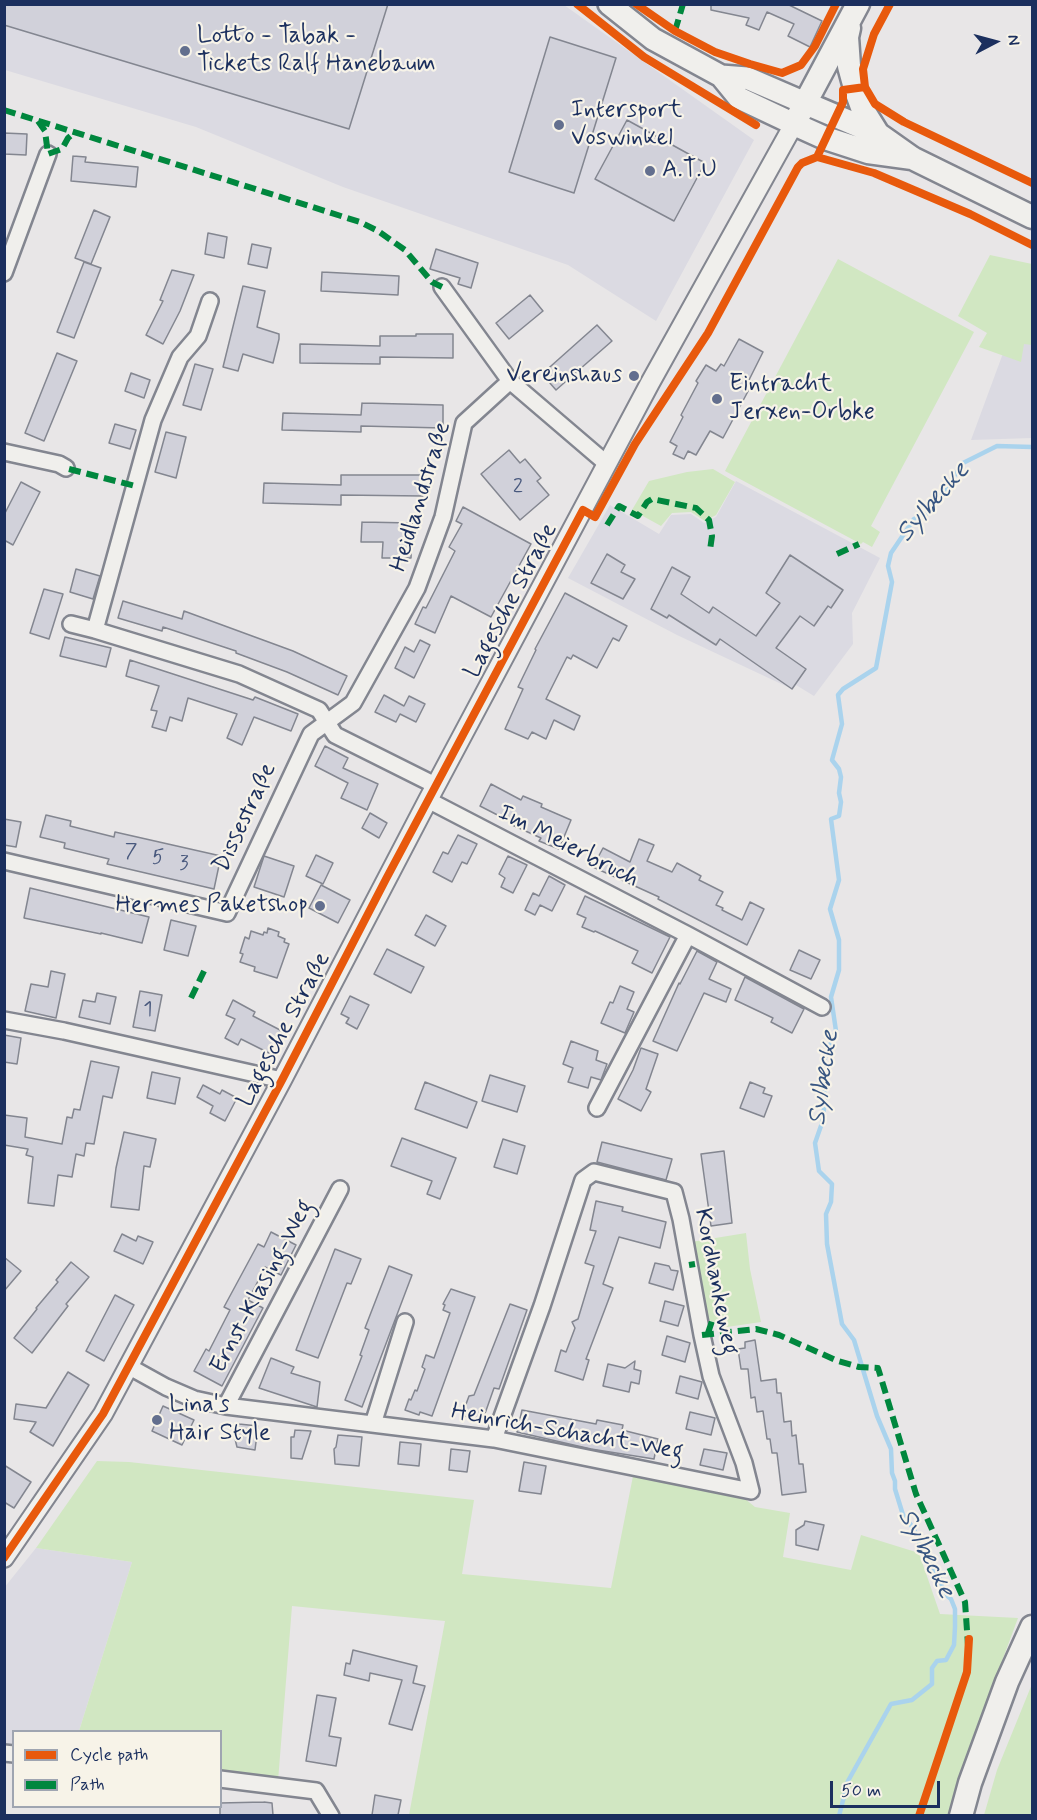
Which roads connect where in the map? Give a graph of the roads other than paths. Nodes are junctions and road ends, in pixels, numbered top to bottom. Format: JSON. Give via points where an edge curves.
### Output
{"nodes":[{"id":1,"x":609,"y":4,"type":"edge"},
{"id":2,"x":854,"y":12,"type":"edge"},
{"id":3,"x":720,"y":76,"type":"junction"},
{"id":4,"x":805,"y":103,"type":"junction"},
{"id":5,"x":794,"y":124,"type":"junction"},
{"id":6,"x":878,"y":134,"type":"junction"},
{"id":7,"x":48,"y":154,"type":"dead end"},
{"id":8,"x":912,"y":158,"type":"junction"},
{"id":9,"x":1032,"y":217,"type":"edge"},
{"id":10,"x":4,"y":273,"type":"edge"},
{"id":11,"x":442,"y":287,"type":"dead end"},
{"id":12,"x":210,"y":301,"type":"dead end"},
{"id":13,"x":510,"y":381,"type":"junction"},
{"id":14,"x":4,"y":452,"type":"edge"},
{"id":15,"x":607,"y":464,"type":"junction"},
{"id":16,"x":66,"y":468,"type":"dead end"},
{"id":17,"x":71,"y":624,"type":"dead end"},
{"id":18,"x":95,"y":630,"type":"junction"},
{"id":19,"x":328,"y":723,"type":"junction"},
{"id":20,"x":432,"y":792,"type":"junction"},
{"id":21,"x":4,"y":861,"type":"edge"},
{"id":22,"x":688,"y":934,"type":"junction"},
{"id":23,"x":822,"y":1007,"type":"dead end"},
{"id":24,"x":4,"y":1020,"type":"edge"},
{"id":25,"x":282,"y":1080,"type":"junction"},
{"id":26,"x":597,"y":1108,"type":"dead end"},
{"id":27,"x":340,"y":1189,"type":"dead end"},
{"id":28,"x":405,"y":1322,"type":"dead end"},
{"id":29,"x":128,"y":1366,"type":"junction"},
{"id":30,"x":226,"y":1406,"type":"junction"},
{"id":31,"x":374,"y":1424,"type":"junction"},
{"id":32,"x":494,"y":1439,"type":"junction"},
{"id":33,"x":751,"y":1491,"type":"joint"},
{"id":34,"x":4,"y":1558,"type":"edge"},
{"id":35,"x":1032,"y":1627,"type":"edge"},
{"id":36,"x":222,"y":1779,"type":"edge"},
{"id":37,"x":331,"y":1815,"type":"edge"},
{"id":38,"x":961,"y":1815,"type":"edge"}],
"edges":[{"from":1,"to":3,"type":"main road","via":[[653,39]]},
{"from":2,"to":4,"type":"main road","name":"Lagesche Straße"},
{"from":2,"to":6,"type":"main road","via":[[847,37],[849,66],[863,110]]},
{"from":3,"to":4,"type":"main road","via":[[747,78]]},
{"from":3,"to":5,"type":"main road","via":[[740,98]]},
{"from":4,"to":5,"type":"main road","name":"Lagesche Straße"},
{"from":4,"to":6,"type":"main road"},
{"from":5,"to":8,"type":"main road","via":[[868,152]]},
{"from":5,"to":15,"type":"street","name":"Lagesche Straße"},
{"from":6,"to":8,"type":"main road"},
{"from":7,"to":10,"type":"street"},
{"from":8,"to":9,"type":"main road"},
{"from":11,"to":13,"type":"street"},
{"from":12,"to":18,"type":"street","via":[[198,336],[180,357],[153,420]]},
{"from":13,"to":15,"type":"street"},
{"from":13,"to":19,"type":"street","name":"Heidlandstraße","via":[[464,423],[443,517],[417,588],[353,703]]},
{"from":14,"to":16,"type":"street"},
{"from":15,"to":20,"type":"street","name":"Lagesche Straße"},
{"from":17,"to":18,"type":"street"},
{"from":18,"to":19,"type":"street","via":[[239,674],[319,710]]},
{"from":19,"to":20,"type":"street","via":[[335,735]]},
{"from":19,"to":21,"type":"street","name":"Dissestraße","via":[[311,734],[227,913]]},
{"from":20,"to":22,"type":"street","name":"Im Meierbruch"},
{"from":20,"to":25,"type":"street","name":"Lagesche Straße"},
{"from":22,"to":23,"type":"street","name":"Im Meierbruch"},
{"from":22,"to":26,"type":"street"},
{"from":24,"to":25,"type":"street"},
{"from":25,"to":29,"type":"street","name":"Lagesche Straße"},
{"from":27,"to":30,"type":"street","name":"Ernst-Klasing-Weg"},
{"from":28,"to":31,"type":"street"},
{"from":29,"to":30,"type":"street","name":"Heinrich-Schacht-Weg","via":[[166,1387]]},
{"from":29,"to":34,"type":"street","name":"Lagesche Straße","via":[[90,1435]]},
{"from":30,"to":31,"type":"street","name":"Heinrich-Schacht-Weg"},
{"from":31,"to":32,"type":"street","name":"Heinrich-Schacht-Weg"},
{"from":32,"to":33,"type":"street","name":"Heinrich-Schacht-Weg"},
{"from":32,"to":33,"type":"street","name":"Kordhankeweg","via":[[583,1180],[594,1172],[674,1192],[711,1376]]},
{"from":35,"to":38,"type":"main road","via":[[1007,1682]]},
{"from":36,"to":37,"type":"street","via":[[316,1791]]}]}
